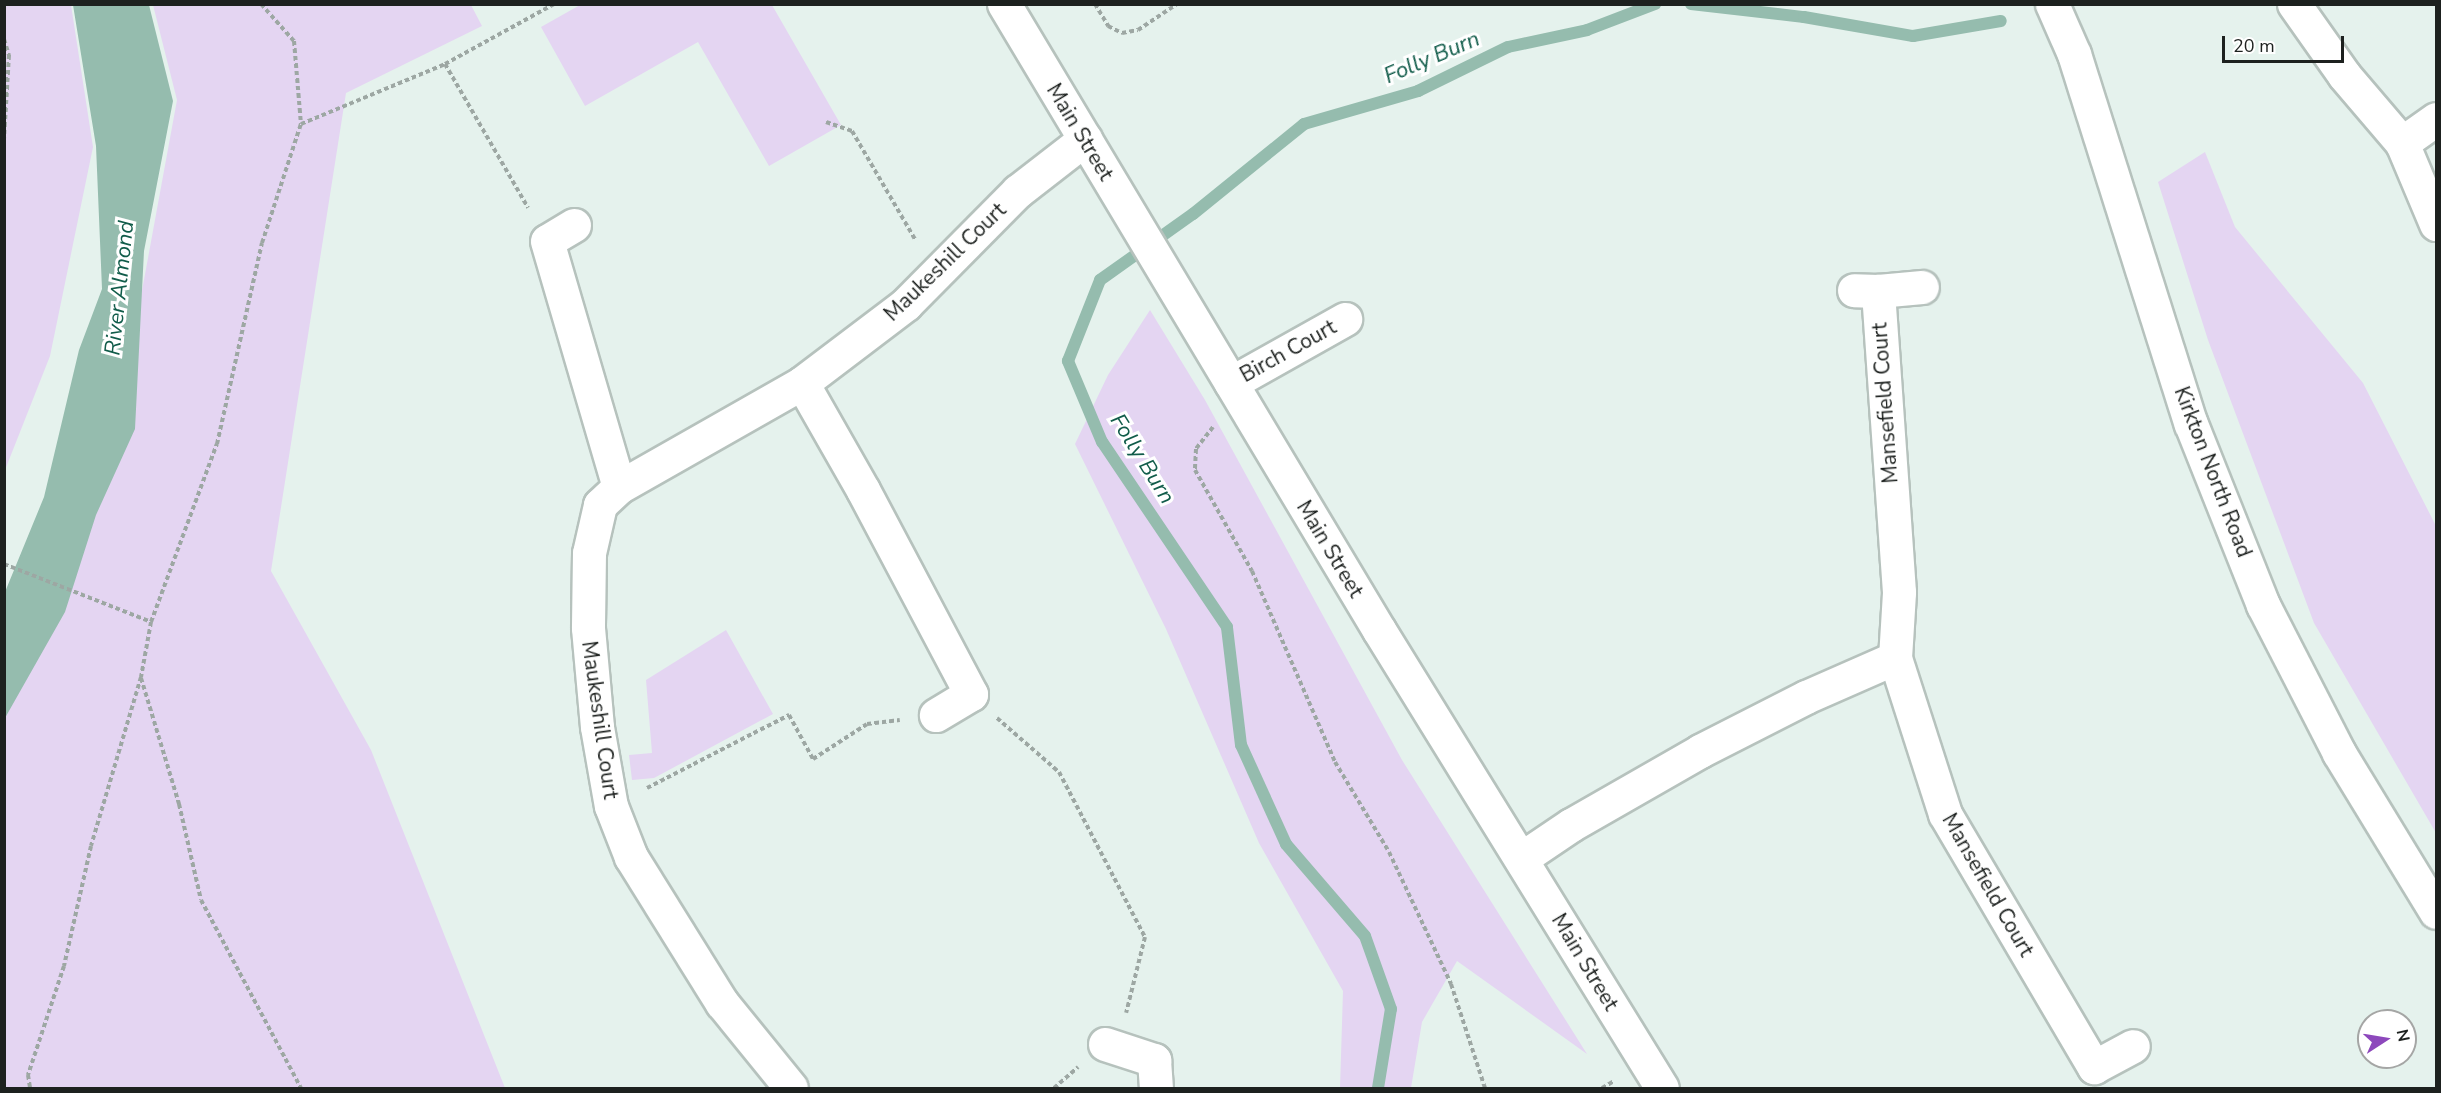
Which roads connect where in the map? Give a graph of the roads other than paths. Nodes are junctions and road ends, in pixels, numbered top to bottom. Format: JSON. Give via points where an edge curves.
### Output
{"nodes":[{"id":1,"x":1004,"y":4,"type":"edge"},
{"id":2,"x":2052,"y":4,"type":"edge"},
{"id":3,"x":2295,"y":4,"type":"edge"},
{"id":4,"x":2436,"y":118,"type":"edge"},
{"id":5,"x":1085,"y":139,"type":"junction"},
{"id":6,"x":2402,"y":143,"type":"junction"},
{"id":7,"x":2436,"y":224,"type":"edge"},
{"id":8,"x":561,"y":233,"type":"road end"},
{"id":9,"x":1922,"y":287,"type":"dead end"},
{"id":10,"x":1346,"y":319,"type":"dead end"},
{"id":11,"x":802,"y":383,"type":"junction"},
{"id":12,"x":1237,"y":393,"type":"junction"},
{"id":13,"x":619,"y":487,"type":"junction"},
{"id":14,"x":1895,"y":658,"type":"junction"},
{"id":15,"x":936,"y":715,"type":"road end"},
{"id":16,"x":1522,"y":858,"type":"junction"},
{"id":17,"x":2436,"y":912,"type":"edge"},
{"id":18,"x":1105,"y":1044,"type":"road end"},
{"id":19,"x":2133,"y":1046,"type":"dead end"},
{"id":20,"x":2101,"y":1078,"type":"edge"},
{"id":21,"x":790,"y":1089,"type":"edge"},
{"id":22,"x":1156,"y":1089,"type":"edge"},
{"id":23,"x":1662,"y":1089,"type":"edge"}],
"edges":[{"from":1,"to":5,"type":"street","name":"Main Street"},
{"from":2,"to":17,"type":"street","name":"Kirkton North Road","via":[[2077,64],[2191,424],[2264,605],[2339,753]]},
{"from":3,"to":6,"type":"street","via":[[2344,75]]},
{"from":4,"to":6,"type":"street"},
{"from":5,"to":11,"type":"street","name":"Maukeshill Court","via":[[1018,191],[906,304]]},
{"from":5,"to":12,"type":"street","name":"Main Street"},
{"from":6,"to":7,"type":"street"},
{"from":8,"to":13,"type":"street"},
{"from":9,"to":14,"type":"street","name":"Mansefield Court","via":[[1866,290],[1899,592]]},
{"from":10,"to":12,"type":"street","name":"Birch Court"},
{"from":11,"to":13,"type":"street","name":"Maukeshill Court"},
{"from":11,"to":15,"type":"street","via":[[971,694]]},
{"from":12,"to":16,"type":"street","name":"Main Street","via":[[1378,630]]},
{"from":13,"to":21,"type":"street","name":"Maukeshill Court","via":[[600,505],[589,563],[588,628],[597,727],[611,806],[631,857],[722,1003]]},
{"from":14,"to":16,"type":"street","via":[[1700,750]]},
{"from":14,"to":20,"type":"street","name":"Mansefield Court","via":[[1944,814]]},
{"from":16,"to":23,"type":"street","name":"Main Street"},
{"from":18,"to":22,"type":"street","via":[[1154,1060]]},
{"from":19,"to":20,"type":"street","name":"Mansefield Court"}]}
